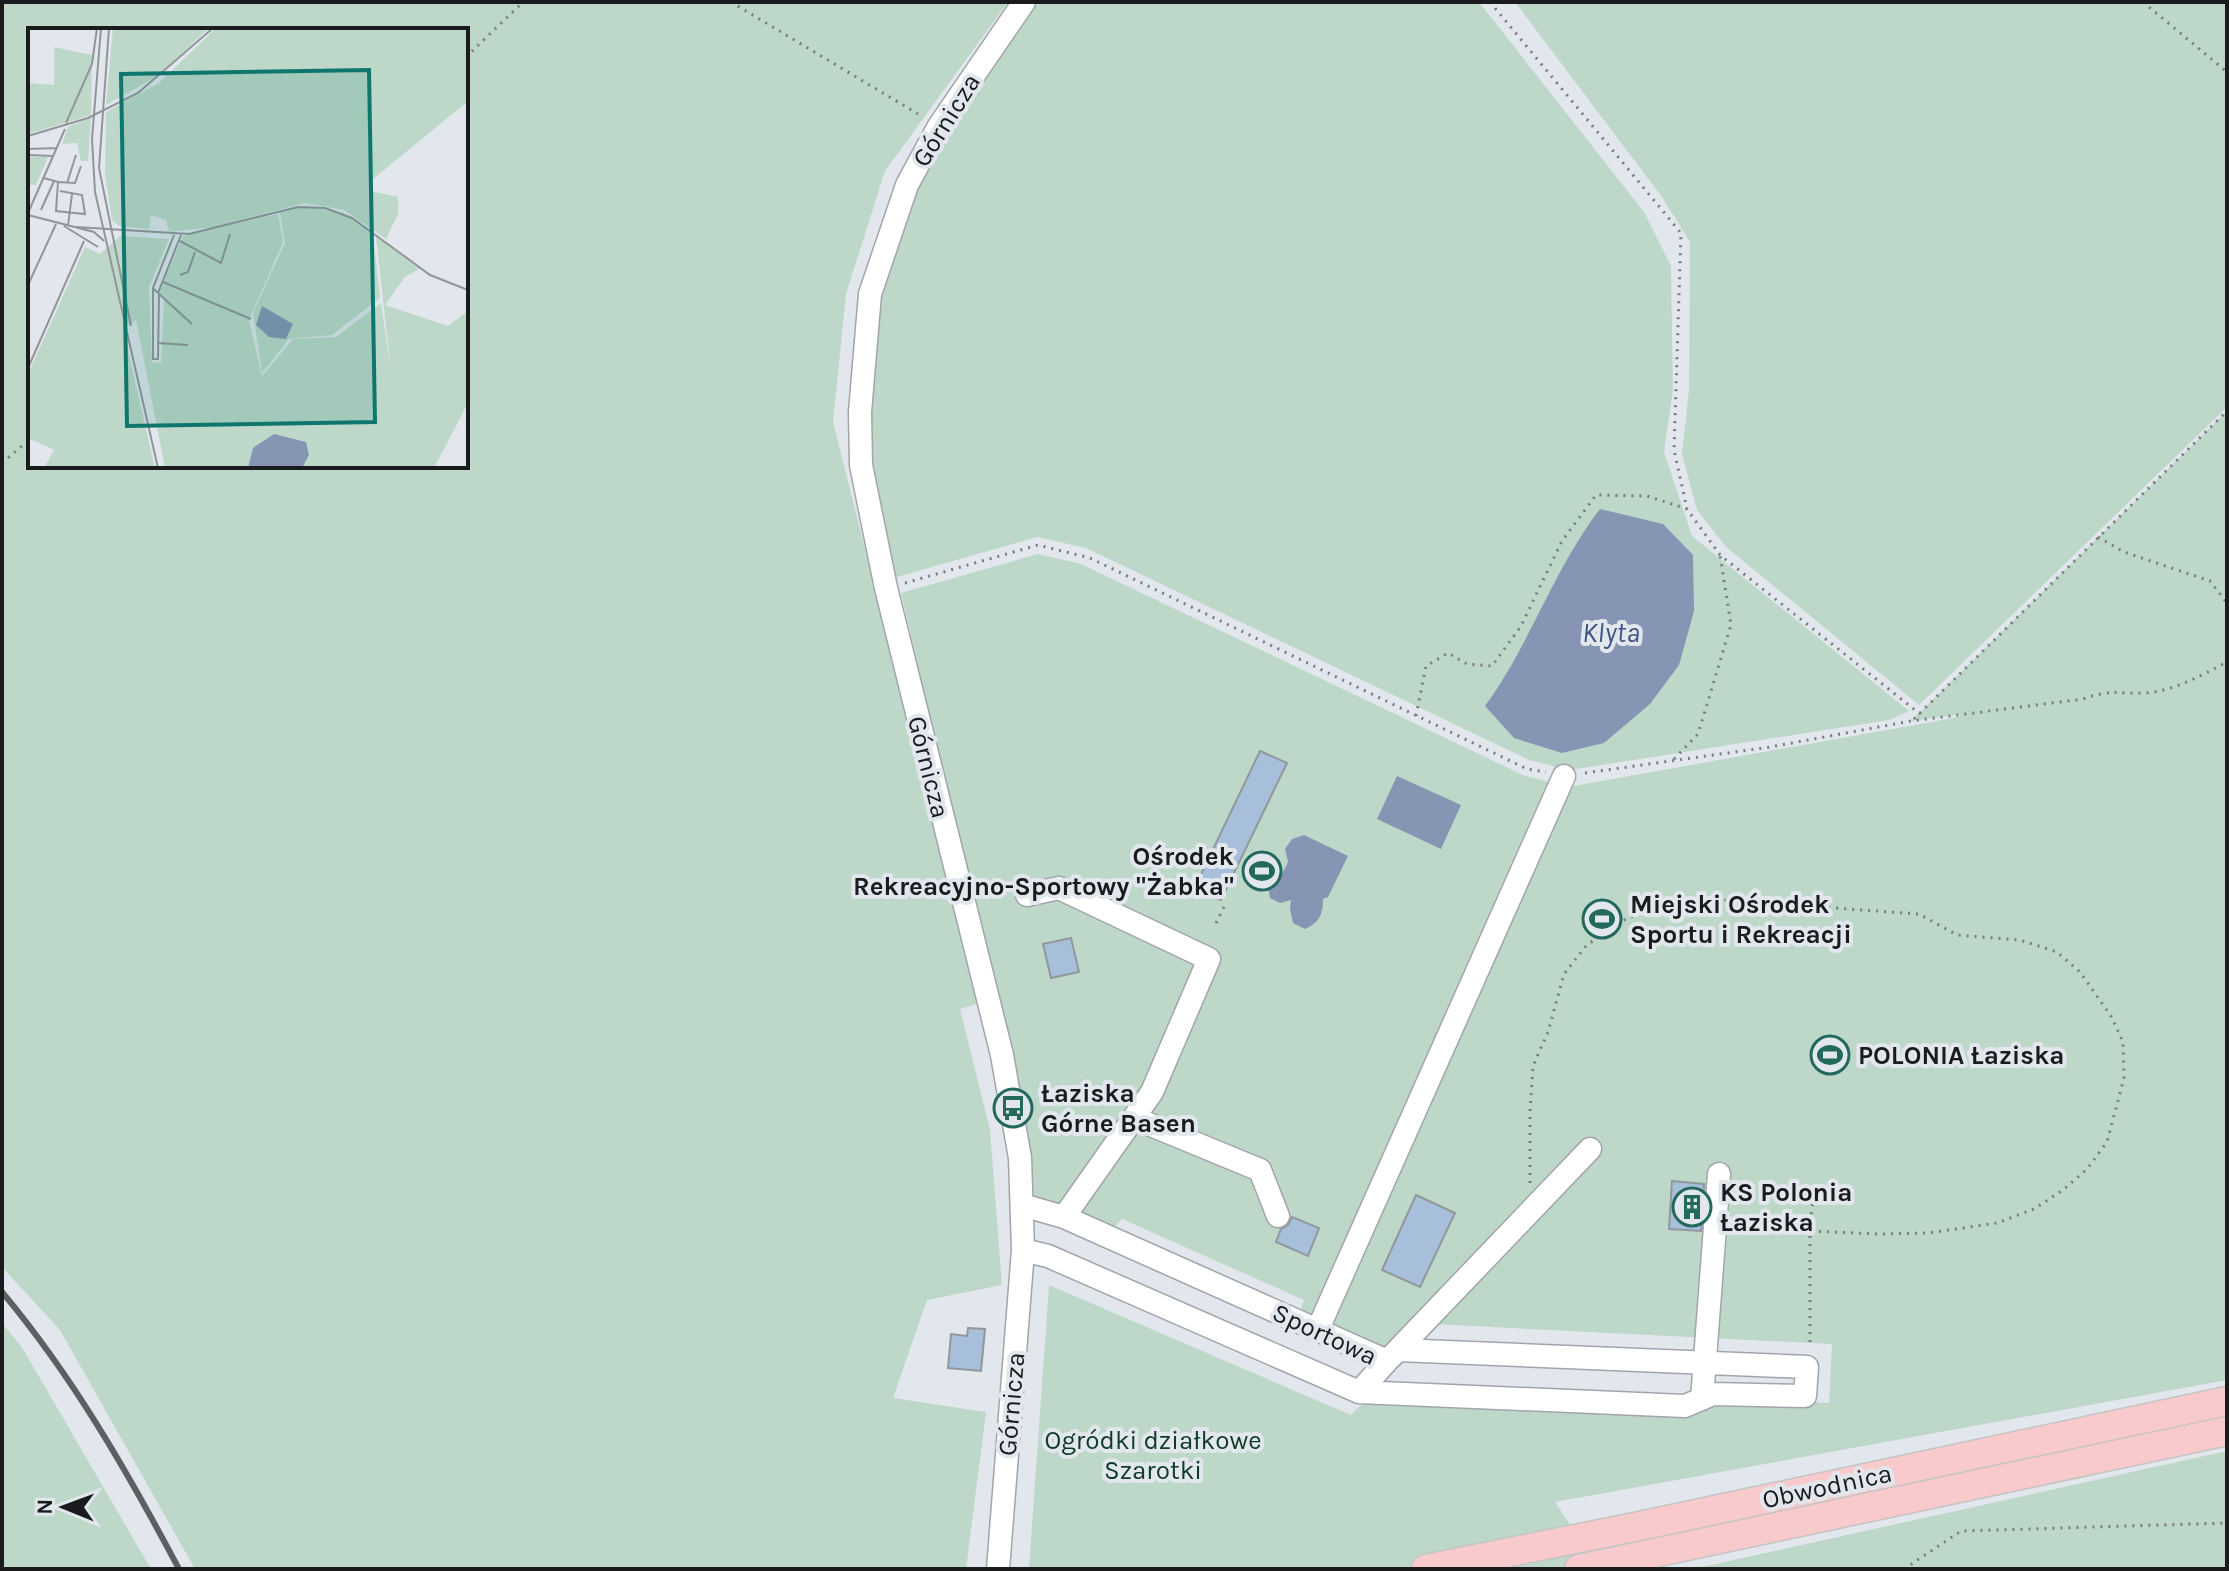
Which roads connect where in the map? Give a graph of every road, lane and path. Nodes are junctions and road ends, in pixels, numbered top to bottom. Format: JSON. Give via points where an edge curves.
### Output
{"nodes":[{"id":1,"x":523,"y":2,"type":"edge"},
{"id":2,"x":731,"y":2,"type":"edge"},
{"id":3,"x":1024,"y":2,"type":"edge"},
{"id":4,"x":1490,"y":2,"type":"edge"},
{"id":5,"x":2143,"y":2,"type":"edge"},
{"id":6,"x":468,"y":55,"type":"edge"},
{"id":7,"x":2227,"y":72,"type":"edge"},
{"id":8,"x":939,"y":126,"type":"junction"},
{"id":9,"x":2227,"y":411,"type":"edge"},
{"id":10,"x":28,"y":441,"type":"edge"},
{"id":11,"x":2,"y":463,"type":"edge"},
{"id":12,"x":1687,"y":509,"type":"junction"},
{"id":13,"x":2098,"y":537,"type":"junction"},
{"id":14,"x":1720,"y":555,"type":"junction"},
{"id":15,"x":886,"y":588,"type":"junction"},
{"id":16,"x":2227,"y":603,"type":"edge"},
{"id":17,"x":2227,"y":662,"type":"edge"},
{"id":18,"x":1920,"y":714,"type":"junction"},
{"id":19,"x":1416,"y":716,"type":"junction"},
{"id":20,"x":1911,"y":721,"type":"junction"},
{"id":21,"x":1674,"y":759,"type":"junction"},
{"id":22,"x":1564,"y":776,"type":"junction"},
{"id":23,"x":1027,"y":895,"type":"dead end"},
{"id":24,"x":1224,"y":907,"type":"dead end"},
{"id":25,"x":1216,"y":923,"type":"dead end"},
{"id":26,"x":1134,"y":1118,"type":"junction"},
{"id":27,"x":1590,"y":1149,"type":"dead end"},
{"id":28,"x":1719,"y":1174,"type":"dead end"},
{"id":29,"x":1814,"y":1194,"type":"dead end"},
{"id":30,"x":1022,"y":1205,"type":"junction"},
{"id":31,"x":1530,"y":1212,"type":"junction"},
{"id":32,"x":1278,"y":1216,"type":"dead end"},
{"id":33,"x":1064,"y":1217,"type":"junction"},
{"id":34,"x":1742,"y":1224,"type":"dead end"},
{"id":35,"x":1810,"y":1231,"type":"junction"},
{"id":36,"x":1023,"y":1250,"type":"junction"},
{"id":37,"x":1318,"y":1329,"type":"junction"},
{"id":38,"x":1810,"y":1342,"type":"dead end"},
{"id":39,"x":1392,"y":1356,"type":"junction"},
{"id":40,"x":1704,"y":1363,"type":"junction"},
{"id":41,"x":1359,"y":1392,"type":"junction"},
{"id":42,"x":1702,"y":1399,"type":"junction"},
{"id":43,"x":2227,"y":1401,"type":"edge"},
{"id":44,"x":2227,"y":1431,"type":"edge"},
{"id":45,"x":2227,"y":1523,"type":"edge"},
{"id":46,"x":998,"y":1569,"type":"edge"},
{"id":47,"x":1426,"y":1569,"type":"edge"},
{"id":48,"x":1579,"y":1569,"type":"edge"},
{"id":49,"x":1904,"y":1569,"type":"edge"}],
"edges":[{"from":1,"to":6,"type":"path"},
{"from":2,"to":8,"type":"path"},
{"from":3,"to":8,"type":"street","name":"Górnicza"},
{"from":4,"to":12,"type":"path","via":[[1681,233],[1674,450]]},
{"from":5,"to":7,"type":"path"},
{"from":8,"to":15,"type":"street","name":"Górnicza","via":[[907,185],[870,294],[861,465]]},
{"from":9,"to":13,"type":"path"},
{"from":10,"to":11,"type":"path"},
{"from":12,"to":14,"type":"path"},
{"from":12,"to":19,"type":"path","via":[[1647,496],[1596,495],[1562,541],[1521,626],[1492,666],[1467,664],[1448,653],[1426,666]]},
{"from":13,"to":16,"type":"path","via":[[2124,552],[2210,581]]},
{"from":13,"to":18,"type":"path"},
{"from":14,"to":18,"type":"path"},
{"from":14,"to":21,"type":"path","via":[[1731,625],[1698,734]]},
{"from":15,"to":19,"type":"path","via":[[1038,545],[1090,558]]},
{"from":15,"to":30,"type":"street","name":"Górnicza","via":[[1002,1055],[1020,1158]]},
{"from":17,"to":20,"type":"path","via":[[2179,685],[2145,693],[2103,691],[2083,699]]},
{"from":18,"to":20,"type":"path"},
{"from":19,"to":22,"type":"path","via":[[1527,769]]},
{"from":20,"to":21,"type":"path"},
{"from":21,"to":22,"type":"path"},
{"from":22,"to":37,"type":"street"},
{"from":23,"to":26,"type":"street","via":[[1059,888],[1209,959],[1152,1092]]},
{"from":24,"to":25,"type":"path"},
{"from":26,"to":32,"type":"street","via":[[1260,1170]]},
{"from":26,"to":33,"type":"street"},
{"from":27,"to":31,"type":"street"},
{"from":28,"to":40,"type":"street"},
{"from":29,"to":35,"type":"path"},
{"from":30,"to":33,"type":"street","name":"Sportowa"},
{"from":30,"to":36,"type":"street","name":"Górnicza"},
{"from":31,"to":35,"type":"path","via":[[1533,1066],[1564,974],[1586,946],[1628,918],[1652,908],[1708,899],[1919,914],[1957,935],[2020,940],[2057,952],[2080,972],[2111,1016],[2123,1042],[2124,1066],[2107,1142],[2087,1169],[2034,1209],[1997,1223],[1928,1233]]},
{"from":31,"to":39,"type":"street"},
{"from":33,"to":37,"type":"street","name":"Sportowa"},
{"from":34,"to":35,"type":"path"},
{"from":35,"to":38,"type":"path"},
{"from":36,"to":41,"type":"street","name":"Sportowa","via":[[1048,1256]]},
{"from":36,"to":46,"type":"street","name":"Górnicza"},
{"from":37,"to":39,"type":"street","name":"Sportowa"},
{"from":39,"to":40,"type":"street"},
{"from":39,"to":41,"type":"street","name":"Sportowa"},
{"from":40,"to":42,"type":"street"},
{"from":40,"to":42,"type":"street","via":[[1807,1367],[1805,1396],[1713,1394]]},
{"from":41,"to":42,"type":"street","via":[[1685,1406]]},
{"from":43,"to":47,"type":"main road","name":"Obwodnica"},
{"from":44,"to":48,"type":"main road","name":"Obwodnica"},
{"from":45,"to":49,"type":"path","via":[[1961,1531]]}]}
